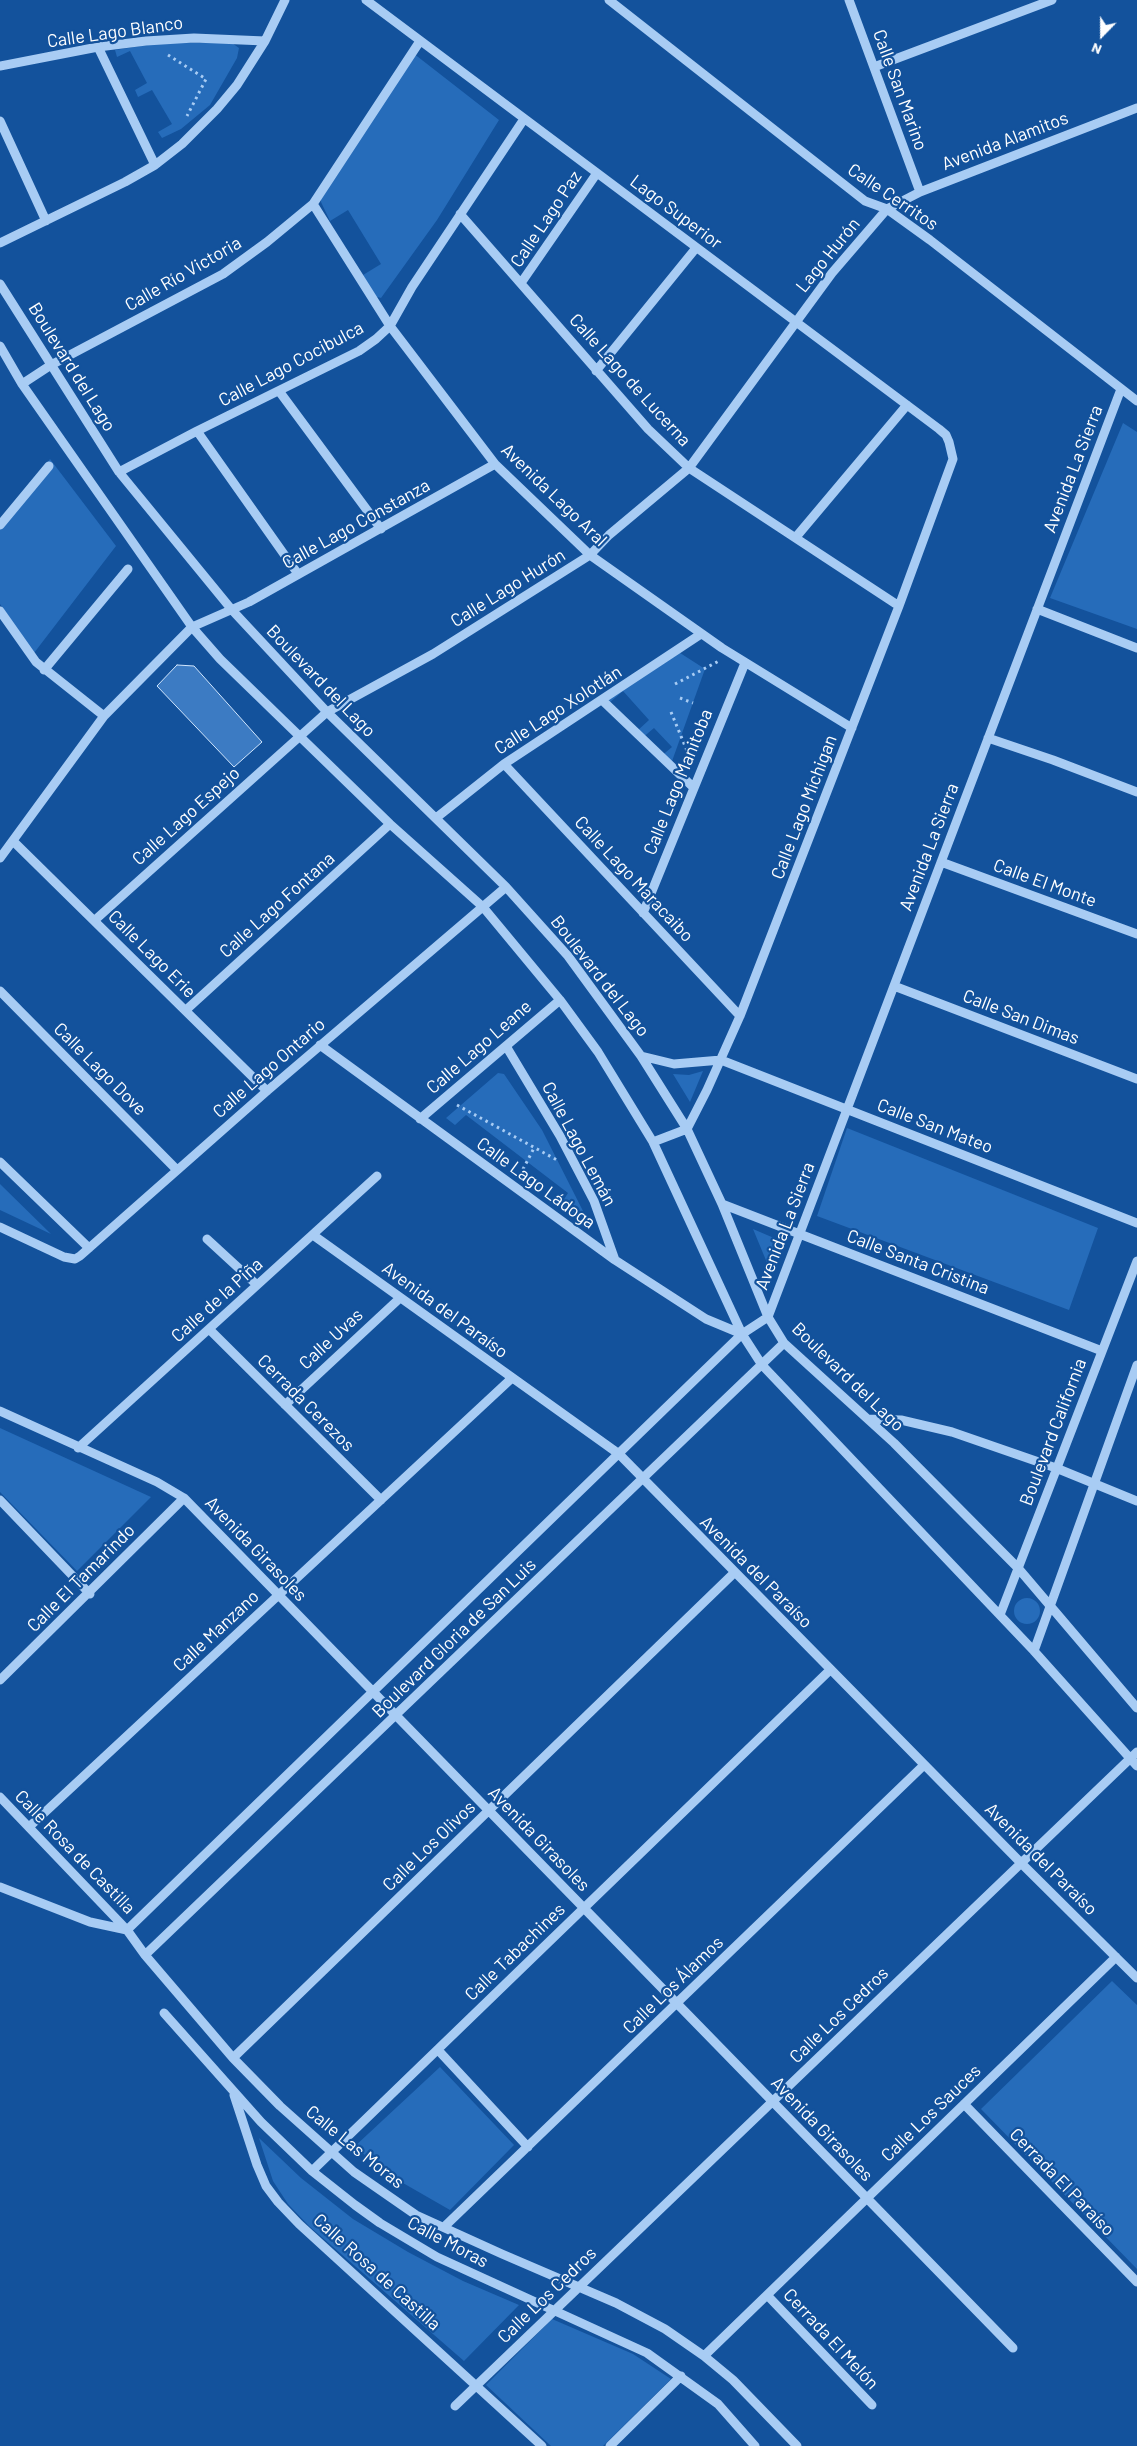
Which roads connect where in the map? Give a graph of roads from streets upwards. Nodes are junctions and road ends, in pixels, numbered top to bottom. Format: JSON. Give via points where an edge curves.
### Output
{"nodes":[{"id":1,"x":285,"y":0,"type":"edge"},
{"id":2,"x":366,"y":0,"type":"edge"},
{"id":3,"x":609,"y":0,"type":"edge"},
{"id":4,"x":849,"y":0,"type":"edge"},
{"id":5,"x":1052,"y":0,"type":"edge"},
{"id":6,"x":265,"y":40,"type":"junction"},
{"id":7,"x":420,"y":41,"type":"junction"},
{"id":8,"x":98,"y":47,"type":"junction"},
{"id":9,"x":0,"y":66,"type":"edge"},
{"id":10,"x":874,"y":68,"type":"junction"},
{"id":11,"x":1137,"y":108,"type":"edge"},
{"id":12,"x":524,"y":119,"type":"junction"},
{"id":13,"x":0,"y":121,"type":"edge"},
{"id":14,"x":155,"y":165,"type":"junction"},
{"id":15,"x":596,"y":173,"type":"junction"},
{"id":16,"x":920,"y":192,"type":"junction"},
{"id":17,"x":313,"y":204,"type":"junction"},
{"id":18,"x":887,"y":209,"type":"junction"},
{"id":19,"x":460,"y":214,"type":"junction"},
{"id":20,"x":46,"y":221,"type":"junction"},
{"id":21,"x":0,"y":243,"type":"edge"},
{"id":22,"x":696,"y":248,"type":"junction"},
{"id":23,"x":521,"y":282,"type":"junction"},
{"id":24,"x":0,"y":284,"type":"edge"},
{"id":25,"x":795,"y":323,"type":"junction"},
{"id":26,"x":390,"y":326,"type":"junction"},
{"id":27,"x":0,"y":346,"type":"edge"},
{"id":28,"x":51,"y":365,"type":"junction"},
{"id":29,"x":596,"y":371,"type":"junction"},
{"id":30,"x":22,"y":384,"type":"junction"},
{"id":31,"x":1121,"y":389,"type":"junction"},
{"id":32,"x":279,"y":391,"type":"junction"},
{"id":33,"x":1137,"y":402,"type":"edge"},
{"id":34,"x":907,"y":405,"type":"junction"},
{"id":35,"x":197,"y":431,"type":"junction"},
{"id":36,"x":953,"y":459,"type":"joint"},
{"id":37,"x":495,"y":464,"type":"junction"},
{"id":38,"x":49,"y":466,"type":"dead end"},
{"id":39,"x":689,"y":468,"type":"junction"},
{"id":40,"x":119,"y":472,"type":"junction"},
{"id":41,"x":0,"y":525,"type":"edge"},
{"id":42,"x":381,"y":529,"type":"junction"},
{"id":43,"x":796,"y":537,"type":"junction"},
{"id":44,"x":590,"y":555,"type":"junction"},
{"id":45,"x":128,"y":569,"type":"dead end"},
{"id":46,"x":298,"y":574,"type":"junction"},
{"id":47,"x":899,"y":606,"type":"junction"},
{"id":48,"x":1037,"y":609,"type":"junction"},
{"id":49,"x":232,"y":610,"type":"junction"},
{"id":50,"x":0,"y":611,"type":"edge"},
{"id":51,"x":192,"y":627,"type":"junction"},
{"id":52,"x":701,"y":634,"type":"junction"},
{"id":53,"x":1137,"y":648,"type":"edge"},
{"id":54,"x":745,"y":663,"type":"junction"},
{"id":55,"x":44,"y":670,"type":"junction"},
{"id":56,"x":603,"y":700,"type":"junction"},
{"id":57,"x":327,"y":712,"type":"junction"},
{"id":58,"x":104,"y":716,"type":"junction"},
{"id":59,"x":852,"y":728,"type":"junction"},
{"id":60,"x":299,"y":737,"type":"junction"},
{"id":61,"x":988,"y":738,"type":"junction"},
{"id":62,"x":504,"y":764,"type":"junction"},
{"id":63,"x":693,"y":787,"type":"junction"},
{"id":64,"x":1137,"y":792,"type":"edge"},
{"id":65,"x":436,"y":818,"type":"junction"},
{"id":66,"x":390,"y":824,"type":"junction"},
{"id":67,"x":13,"y":841,"type":"junction"},
{"id":68,"x":0,"y":858,"type":"edge"},
{"id":69,"x":941,"y":862,"type":"junction"},
{"id":70,"x":506,"y":887,"type":"junction"},
{"id":71,"x":483,"y":907,"type":"junction"},
{"id":72,"x":643,"y":912,"type":"junction"},
{"id":73,"x":95,"y":920,"type":"junction"},
{"id":74,"x":1137,"y":934,"type":"edge"},
{"id":75,"x":894,"y":986,"type":"junction"},
{"id":76,"x":0,"y":992,"type":"edge"},
{"id":77,"x":560,"y":1000,"type":"junction"},
{"id":78,"x":186,"y":1010,"type":"junction"},
{"id":79,"x":740,"y":1016,"type":"junction"},
{"id":80,"x":320,"y":1045,"type":"junction"},
{"id":81,"x":506,"y":1046,"type":"junction"},
{"id":82,"x":641,"y":1056,"type":"junction"},
{"id":83,"x":721,"y":1060,"type":"junction"},
{"id":84,"x":1137,"y":1079,"type":"edge"},
{"id":85,"x":267,"y":1091,"type":"junction"},
{"id":86,"x":847,"y":1110,"type":"junction"},
{"id":87,"x":420,"y":1119,"type":"junction"},
{"id":88,"x":687,"y":1129,"type":"junction"},
{"id":89,"x":653,"y":1142,"type":"junction"},
{"id":90,"x":0,"y":1162,"type":"edge"},
{"id":91,"x":177,"y":1170,"type":"junction"},
{"id":92,"x":377,"y":1176,"type":"dead end"},
{"id":93,"x":722,"y":1204,"type":"junction"},
{"id":94,"x":1137,"y":1223,"type":"edge"},
{"id":95,"x":0,"y":1226,"type":"edge"},
{"id":96,"x":800,"y":1233,"type":"junction"},
{"id":97,"x":313,"y":1235,"type":"junction"},
{"id":98,"x":207,"y":1239,"type":"dead end"},
{"id":99,"x":89,"y":1248,"type":"junction"},
{"id":100,"x":615,"y":1260,"type":"junction"},
{"id":101,"x":1137,"y":1261,"type":"edge"},
{"id":102,"x":257,"y":1285,"type":"junction"},
{"id":103,"x":400,"y":1298,"type":"junction"},
{"id":104,"x":768,"y":1318,"type":"junction"},
{"id":105,"x":208,"y":1329,"type":"junction"},
{"id":106,"x":742,"y":1334,"type":"junction"},
{"id":107,"x":784,"y":1343,"type":"junction"},
{"id":108,"x":1102,"y":1351,"type":"junction"},
{"id":109,"x":1137,"y":1364,"type":"edge"},
{"id":110,"x":762,"y":1365,"type":"junction"},
{"id":111,"x":512,"y":1378,"type":"junction"},
{"id":112,"x":285,"y":1405,"type":"junction"},
{"id":113,"x":0,"y":1411,"type":"edge"},
{"id":114,"x":869,"y":1420,"type":"junction"},
{"id":115,"x":78,"y":1448,"type":"junction"},
{"id":116,"x":619,"y":1454,"type":"junction"},
{"id":117,"x":1056,"y":1468,"type":"junction"},
{"id":118,"x":643,"y":1479,"type":"junction"},
{"id":119,"x":1093,"y":1484,"type":"junction"},
{"id":120,"x":184,"y":1498,"type":"junction"},
{"id":121,"x":0,"y":1500,"type":"edge"},
{"id":122,"x":381,"y":1500,"type":"junction"},
{"id":123,"x":1137,"y":1501,"type":"edge"},
{"id":124,"x":1018,"y":1568,"type":"junction"},
{"id":125,"x":734,"y":1573,"type":"junction"},
{"id":126,"x":90,"y":1594,"type":"junction"},
{"id":127,"x":279,"y":1595,"type":"junction"},
{"id":128,"x":1051,"y":1607,"type":"junction"},
{"id":129,"x":1000,"y":1615,"type":"junction"},
{"id":130,"x":1034,"y":1651,"type":"junction"},
{"id":131,"x":830,"y":1670,"type":"junction"},
{"id":132,"x":0,"y":1680,"type":"edge"},
{"id":133,"x":373,"y":1692,"type":"junction"},
{"id":134,"x":1137,"y":1708,"type":"edge"},
{"id":135,"x":396,"y":1715,"type":"junction"},
{"id":136,"x":1134,"y":1755,"type":"edge"},
{"id":137,"x":924,"y":1765,"type":"junction"},
{"id":138,"x":1137,"y":1766,"type":"edge"},
{"id":139,"x":0,"y":1797,"type":"edge"},
{"id":140,"x":489,"y":1810,"type":"junction"},
{"id":141,"x":29,"y":1827,"type":"junction"},
{"id":142,"x":1021,"y":1863,"type":"junction"},
{"id":143,"x":0,"y":1887,"type":"edge"},
{"id":144,"x":584,"y":1908,"type":"junction"},
{"id":145,"x":127,"y":1930,"type":"junction"},
{"id":146,"x":145,"y":1955,"type":"junction"},
{"id":147,"x":1116,"y":1957,"type":"junction"},
{"id":148,"x":1137,"y":1978,"type":"edge"},
{"id":149,"x":677,"y":2003,"type":"junction"},
{"id":150,"x":164,"y":2013,"type":"dead end"},
{"id":151,"x":438,"y":2050,"type":"junction"},
{"id":152,"x":233,"y":2058,"type":"junction"},
{"id":153,"x":233,"y":2092,"type":"junction"},
{"id":154,"x":773,"y":2101,"type":"junction"},
{"id":155,"x":964,"y":2104,"type":"junction"},
{"id":156,"x":528,"y":2148,"type":"junction"},
{"id":157,"x":331,"y":2153,"type":"junction"},
{"id":158,"x":312,"y":2171,"type":"junction"},
{"id":159,"x":867,"y":2198,"type":"junction"},
{"id":160,"x":444,"y":2227,"type":"junction"},
{"id":161,"x":1137,"y":2282,"type":"edge"},
{"id":162,"x":577,"y":2289,"type":"junction"},
{"id":163,"x":767,"y":2295,"type":"junction"},
{"id":164,"x":554,"y":2310,"type":"junction"},
{"id":165,"x":1014,"y":2348,"type":"dead end"},
{"id":166,"x":704,"y":2356,"type":"junction"},
{"id":167,"x":681,"y":2376,"type":"junction"},
{"id":168,"x":477,"y":2385,"type":"junction"},
{"id":169,"x":455,"y":2406,"type":"dead end"},
{"id":170,"x":872,"y":2406,"type":"dead end"},
{"id":171,"x":542,"y":2446,"type":"edge"},
{"id":172,"x":610,"y":2446,"type":"edge"},
{"id":173,"x":755,"y":2446,"type":"edge"},
{"id":174,"x":797,"y":2446,"type":"edge"}],
"edges":[{"from":1,"to":6,"type":"street"},
{"from":2,"to":7,"type":"street","name":"Lago Superior"},
{"from":3,"to":18,"type":"street","name":"Calle Cerritos","via":[[865,201]]},
{"from":4,"to":10,"type":"street","name":"Calle San Marino"},
{"from":5,"to":10,"type":"street"},
{"from":6,"to":8,"type":"street","name":"Calle Lago Blanco","via":[[194,38]]},
{"from":6,"to":14,"type":"street","via":[[237,85],[217,109],[182,144]]},
{"from":7,"to":12,"type":"street","name":"Lago Superior"},
{"from":7,"to":17,"type":"street","name":"Calle Río Victoria"},
{"from":8,"to":9,"type":"street","name":"Calle Lago Blanco"},
{"from":8,"to":14,"type":"street"},
{"from":10,"to":16,"type":"street","name":"Calle San Marino"},
{"from":11,"to":16,"type":"street","name":"Avenida Alamitos"},
{"from":12,"to":15,"type":"street","name":"Lago Superior"},
{"from":12,"to":19,"type":"street","name":"Calle Lago Cocibulca"},
{"from":13,"to":20,"type":"street"},
{"from":14,"to":20,"type":"street"},
{"from":15,"to":22,"type":"street","name":"Lago Superior"},
{"from":15,"to":23,"type":"street","name":"Calle Lago Paz"},
{"from":16,"to":18,"type":"street","name":"Avenida Alamitos"},
{"from":17,"to":26,"type":"street","name":"Avenida Lago Aral"},
{"from":17,"to":28,"type":"street","name":"Calle Río Victoria","via":[[223,274]]},
{"from":18,"to":25,"type":"street","name":"Lago Hurón","via":[[832,272]]},
{"from":18,"to":31,"type":"street","name":"Calle Cerritos"},
{"from":19,"to":23,"type":"street","name":"Calle Lago de Lucerna"},
{"from":19,"to":26,"type":"street","name":"Calle Lago Cocibulca"},
{"from":20,"to":21,"type":"street"},
{"from":22,"to":25,"type":"street","name":"Lago Superior"},
{"from":22,"to":29,"type":"street"},
{"from":23,"to":29,"type":"street","name":"Calle Lago de Lucerna"},
{"from":24,"to":28,"type":"street","name":"Boulevard del Lago"},
{"from":25,"to":34,"type":"street","name":"Lago Superior"},
{"from":25,"to":39,"type":"street","name":"Calle Lago Hurón"},
{"from":26,"to":32,"type":"street","name":"Calle Lago Cocibulca","via":[[359,351]]},
{"from":26,"to":37,"type":"street","name":"Avenida Lago Aral"},
{"from":27,"to":30,"type":"street"},
{"from":28,"to":30,"type":"street","name":"Calle Río Victoria"},
{"from":28,"to":40,"type":"street","name":"Boulevard del Lago"},
{"from":29,"to":39,"type":"street","name":"Calle Lago de Lucerna","via":[[648,429]]},
{"from":30,"to":51,"type":"street"},
{"from":31,"to":33,"type":"street","name":"Calle Cerritos"},
{"from":31,"to":48,"type":"street","name":"Avenida La Sierra"},
{"from":32,"to":35,"type":"street","name":"Calle Lago Cocibulca"},
{"from":32,"to":42,"type":"street"},
{"from":34,"to":36,"type":"street","name":"Lago Superior","via":[[946,435]]},
{"from":34,"to":43,"type":"street"},
{"from":35,"to":40,"type":"street","name":"Calle Lago Cocibulca"},
{"from":35,"to":46,"type":"street"},
{"from":36,"to":47,"type":"street","name":"Calle Lago Míchigan"},
{"from":37,"to":42,"type":"street","name":"Calle Lago Constanza"},
{"from":37,"to":44,"type":"street","name":"Avenida Lago Aral"},
{"from":38,"to":41,"type":"street"},
{"from":39,"to":43,"type":"street","name":"Calle Lago de Lucerna"},
{"from":39,"to":44,"type":"street","name":"Calle Lago Hurón"},
{"from":40,"to":49,"type":"street","name":"Boulevard del Lago"},
{"from":42,"to":46,"type":"street","name":"Calle Lago Constanza"},
{"from":43,"to":47,"type":"street","name":"Calle Lago de Lucerna"},
{"from":44,"to":52,"type":"street","name":"Avenida Lago Aral"},
{"from":44,"to":57,"type":"street","name":"Calle Lago Hurón","via":[[449,644]]},
{"from":45,"to":55,"type":"street"},
{"from":46,"to":49,"type":"street","name":"Calle Lago Constanza"},
{"from":47,"to":59,"type":"street","name":"Calle Lago Míchigan"},
{"from":48,"to":53,"type":"street"},
{"from":48,"to":61,"type":"street","name":"Avenida La Sierra"},
{"from":49,"to":51,"type":"street","name":"Calle Lago Constanza"},
{"from":49,"to":57,"type":"street","name":"Boulevard del Lago"},
{"from":50,"to":55,"type":"street"},
{"from":51,"to":58,"type":"street"},
{"from":51,"to":60,"type":"street"},
{"from":52,"to":54,"type":"street","name":"Avenida Lago Aral"},
{"from":52,"to":56,"type":"street","name":"Calle Lago Xolotlán"},
{"from":54,"to":59,"type":"street","name":"Avenida Lago Aral"},
{"from":54,"to":63,"type":"street","name":"Calle Lago Manitoba"},
{"from":55,"to":58,"type":"street"},
{"from":56,"to":62,"type":"street","name":"Calle Lago Xolotlán"},
{"from":56,"to":63,"type":"street"},
{"from":57,"to":60,"type":"street","name":"Calle Lago Hurón"},
{"from":57,"to":65,"type":"street","name":"Boulevard del Lago"},
{"from":58,"to":67,"type":"street"},
{"from":59,"to":79,"type":"street","name":"Calle Lago Míchigan"},
{"from":60,"to":66,"type":"street"},
{"from":60,"to":73,"type":"street","name":"Calle Lago Espejo"},
{"from":61,"to":64,"type":"street"},
{"from":61,"to":69,"type":"street","name":"Avenida La Sierra"},
{"from":62,"to":65,"type":"street","name":"Calle Lago Xolotlán"},
{"from":62,"to":72,"type":"street","name":"Calle Lago Maracaibo"},
{"from":63,"to":72,"type":"street","name":"Calle Lago Manitoba"},
{"from":65,"to":70,"type":"street","name":"Boulevard del Lago"},
{"from":66,"to":71,"type":"street"},
{"from":66,"to":78,"type":"street","name":"Calle Lago Fontana"},
{"from":67,"to":68,"type":"street"},
{"from":67,"to":73,"type":"street","name":"Calle Lago Erie"},
{"from":69,"to":74,"type":"street","name":"Calle El Monte"},
{"from":69,"to":75,"type":"street","name":"Avenida La Sierra"},
{"from":70,"to":71,"type":"street","name":"Calle Lago Ontario"},
{"from":70,"to":82,"type":"street","name":"Boulevard del Lago","via":[[568,956]]},
{"from":71,"to":77,"type":"street"},
{"from":71,"to":80,"type":"street","name":"Calle Lago Ontario"},
{"from":72,"to":79,"type":"street","name":"Calle Lago Maracaibo"},
{"from":73,"to":78,"type":"street","name":"Calle Lago Erie"},
{"from":75,"to":84,"type":"street","name":"Calle San Dimas"},
{"from":75,"to":86,"type":"street","name":"Avenida La Sierra"},
{"from":76,"to":91,"type":"street","name":"Calle Lago Dove"},
{"from":77,"to":81,"type":"street","name":"Calle Lago Leane"},
{"from":77,"to":89,"type":"street","via":[[598,1052]]},
{"from":78,"to":85,"type":"street","name":"Calle Lago Erie"},
{"from":79,"to":83,"type":"street","name":"Calle Lago Míchigan"},
{"from":80,"to":85,"type":"street","name":"Calle Lago Ontario"},
{"from":80,"to":87,"type":"street","name":"Calle Lago Ládoga"},
{"from":81,"to":87,"type":"street","name":"Calle Lago Leane"},
{"from":81,"to":100,"type":"street","name":"Calle Lago Lemán","via":[[594,1201]]},
{"from":82,"to":83,"type":"street","via":[[674,1064]]},
{"from":82,"to":88,"type":"street","name":"Boulevard del Lago"},
{"from":83,"to":86,"type":"street","name":"Calle San Mateo"},
{"from":83,"to":88,"type":"street","name":"Calle Lago Míchigan"},
{"from":85,"to":91,"type":"street","name":"Calle Lago Ontario"},
{"from":86,"to":94,"type":"street","name":"Calle San Mateo"},
{"from":86,"to":96,"type":"street","name":"Avenida La Sierra"},
{"from":87,"to":100,"type":"street","name":"Calle Lago Ládoga"},
{"from":88,"to":89,"type":"street"},
{"from":88,"to":93,"type":"street","name":"Boulevard del Lago"},
{"from":89,"to":106,"type":"street"},
{"from":90,"to":99,"type":"street"},
{"from":91,"to":99,"type":"street","name":"Calle Lago Ontario"},
{"from":92,"to":97,"type":"street","name":"Calle de la Piña"},
{"from":93,"to":96,"type":"street","name":"Calle Santa Cristina"},
{"from":93,"to":104,"type":"street","name":"Boulevard del Lago"},
{"from":95,"to":99,"type":"street","name":"Calle Lago Ontario","via":[[64,1257],[75,1258]]},
{"from":96,"to":104,"type":"street","name":"Avenida La Sierra"},
{"from":96,"to":108,"type":"street","name":"Calle Santa Cristina"},
{"from":97,"to":102,"type":"street","name":"Calle de la Piña"},
{"from":97,"to":103,"type":"street","name":"Avenida del Paraíso"},
{"from":98,"to":102,"type":"street"},
{"from":100,"to":106,"type":"street","name":"Calle Lago Ládoga","via":[[706,1319]]},
{"from":101,"to":108,"type":"street","name":"Boulevard California"},
{"from":102,"to":105,"type":"street","name":"Calle de la Piña"},
{"from":103,"to":111,"type":"street","name":"Avenida del Paraíso"},
{"from":103,"to":112,"type":"street","name":"Calle Uvas"},
{"from":104,"to":106,"type":"street","name":"Boulevard Gloria de San Luis"},
{"from":104,"to":107,"type":"street","name":"Boulevard del Lago"},
{"from":105,"to":112,"type":"street","name":"Cerrada Cerezos"},
{"from":105,"to":115,"type":"street","name":"Calle de la Piña"},
{"from":106,"to":110,"type":"street"},
{"from":106,"to":116,"type":"street","name":"Boulevard Gloria de San Luis"},
{"from":107,"to":110,"type":"street","name":"Boulevard Gloria de San Luis"},
{"from":107,"to":114,"type":"street","name":"Boulevard del Lago"},
{"from":108,"to":117,"type":"street","name":"Boulevard California"},
{"from":109,"to":119,"type":"street"},
{"from":110,"to":118,"type":"street","name":"Boulevard Gloria de San Luis"},
{"from":110,"to":129,"type":"street"},
{"from":111,"to":116,"type":"street","name":"Avenida del Paraíso"},
{"from":111,"to":122,"type":"street","name":"Calle Manzano"},
{"from":112,"to":122,"type":"street","name":"Cerrada Cerezos"},
{"from":113,"to":115,"type":"street","name":"Avenida Girasoles"},
{"from":114,"to":117,"type":"street","via":[[925,1424]]},
{"from":114,"to":124,"type":"street","name":"Boulevard del Lago"},
{"from":115,"to":120,"type":"street","name":"Avenida Girasoles","via":[[157,1482]]},
{"from":116,"to":118,"type":"street","name":"Avenida del Paraíso"},
{"from":116,"to":133,"type":"street","name":"Boulevard Gloria de San Luis"},
{"from":117,"to":119,"type":"street"},
{"from":117,"to":124,"type":"street","name":"Boulevard California"},
{"from":118,"to":125,"type":"street","name":"Avenida del Paraíso"},
{"from":118,"to":135,"type":"street","name":"Boulevard Gloria de San Luis"},
{"from":119,"to":123,"type":"street"},
{"from":119,"to":128,"type":"street"},
{"from":120,"to":126,"type":"street","name":"Calle El Tamarindo"},
{"from":120,"to":127,"type":"street","name":"Avenida Girasoles"},
{"from":121,"to":126,"type":"street"},
{"from":122,"to":127,"type":"street","name":"Calle Manzano"},
{"from":124,"to":128,"type":"street","name":"Boulevard del Lago"},
{"from":124,"to":129,"type":"street","name":"Boulevard California"},
{"from":125,"to":131,"type":"street","name":"Avenida del Paraíso"},
{"from":125,"to":140,"type":"street","name":"Calle Los Olivos"},
{"from":126,"to":132,"type":"street","name":"Calle El Tamarindo"},
{"from":127,"to":133,"type":"street","name":"Avenida Girasoles"},
{"from":127,"to":141,"type":"street","name":"Calle Manzano"},
{"from":128,"to":130,"type":"street"},
{"from":128,"to":134,"type":"street","name":"Boulevard del Lago"},
{"from":129,"to":130,"type":"street"},
{"from":130,"to":136,"type":"street"},
{"from":131,"to":137,"type":"street","name":"Avenida del Paraíso"},
{"from":131,"to":144,"type":"street","name":"Calle Tabachines"},
{"from":133,"to":135,"type":"street","name":"Avenida Girasoles"},
{"from":133,"to":145,"type":"street","name":"Boulevard Gloria de San Luis"},
{"from":135,"to":140,"type":"street","name":"Avenida Girasoles"},
{"from":135,"to":146,"type":"street","name":"Boulevard Gloria de San Luis"},
{"from":136,"to":138,"type":"street"},
{"from":136,"to":142,"type":"street","name":"Calle Los Cedros"},
{"from":137,"to":142,"type":"street","name":"Avenida del Paraíso"},
{"from":137,"to":149,"type":"street","name":"Calle Los Álamos"},
{"from":139,"to":141,"type":"street","name":"Calle Rosa de Castilla"},
{"from":140,"to":144,"type":"street","name":"Avenida Girasoles"},
{"from":140,"to":152,"type":"street","name":"Calle Los Olivos"},
{"from":141,"to":145,"type":"street","name":"Calle Rosa de Castilla"},
{"from":142,"to":147,"type":"street","name":"Avenida del Paraíso"},
{"from":142,"to":154,"type":"street","name":"Calle Los Cedros"},
{"from":143,"to":145,"type":"street","via":[[90,1922]]},
{"from":144,"to":149,"type":"street","name":"Avenida Girasoles"},
{"from":144,"to":151,"type":"street","name":"Calle Tabachines"},
{"from":145,"to":146,"type":"street","name":"Calle Las Moras"},
{"from":146,"to":152,"type":"street","name":"Calle Las Moras"},
{"from":147,"to":148,"type":"street","name":"Avenida del Paraíso"},
{"from":147,"to":155,"type":"street","name":"Calle Los Sauces"},
{"from":149,"to":154,"type":"street","name":"Avenida Girasoles"},
{"from":149,"to":156,"type":"street","name":"Calle Los Álamos"},
{"from":150,"to":153,"type":"street","name":"Calle Moras"},
{"from":151,"to":156,"type":"street"},
{"from":151,"to":157,"type":"street","name":"Calle Tabachines"},
{"from":152,"to":157,"type":"street","name":"Calle Las Moras"},
{"from":153,"to":158,"type":"street","name":"Calle Moras"},
{"from":153,"to":168,"type":"street","name":"Calle Rosa de Castilla","via":[[257,2164],[266,2186],[278,2202]]},
{"from":154,"to":159,"type":"street","name":"Avenida Girasoles"},
{"from":154,"to":162,"type":"street","name":"Calle Los Cedros"},
{"from":155,"to":159,"type":"street","name":"Calle Los Sauces"},
{"from":155,"to":161,"type":"street","name":"Cerrada El Paraíso"},
{"from":156,"to":160,"type":"street","name":"Calle Los Álamos"},
{"from":157,"to":158,"type":"street","name":"Calle Tabachines"},
{"from":157,"to":160,"type":"street","name":"Calle Las Moras","via":[[380,2191]]},
{"from":158,"to":164,"type":"street","name":"Calle Moras","via":[[407,2240],[470,2274]]},
{"from":159,"to":163,"type":"street","name":"Calle Los Sauces"},
{"from":159,"to":165,"type":"street","name":"Avenida Girasoles"},
{"from":160,"to":162,"type":"street","name":"Calle Las Moras"},
{"from":162,"to":164,"type":"street","name":"Calle Los Cedros"},
{"from":162,"to":166,"type":"street","name":"Calle Las Moras","via":[[665,2329]]},
{"from":163,"to":166,"type":"street","name":"Calle Los Sauces"},
{"from":163,"to":170,"type":"street","name":"Cerrada El Melón"},
{"from":164,"to":167,"type":"street","name":"Calle Moras","via":[[647,2353]]},
{"from":164,"to":168,"type":"street","name":"Calle Los Cedros"},
{"from":166,"to":174,"type":"street","name":"Calle Las Moras","via":[[734,2380]]},
{"from":167,"to":172,"type":"street"},
{"from":167,"to":173,"type":"street","name":"Calle Moras","via":[[718,2404]]},
{"from":168,"to":169,"type":"street","name":"Calle Los Cedros"},
{"from":168,"to":171,"type":"street","name":"Calle Rosa de Castilla"}]}
